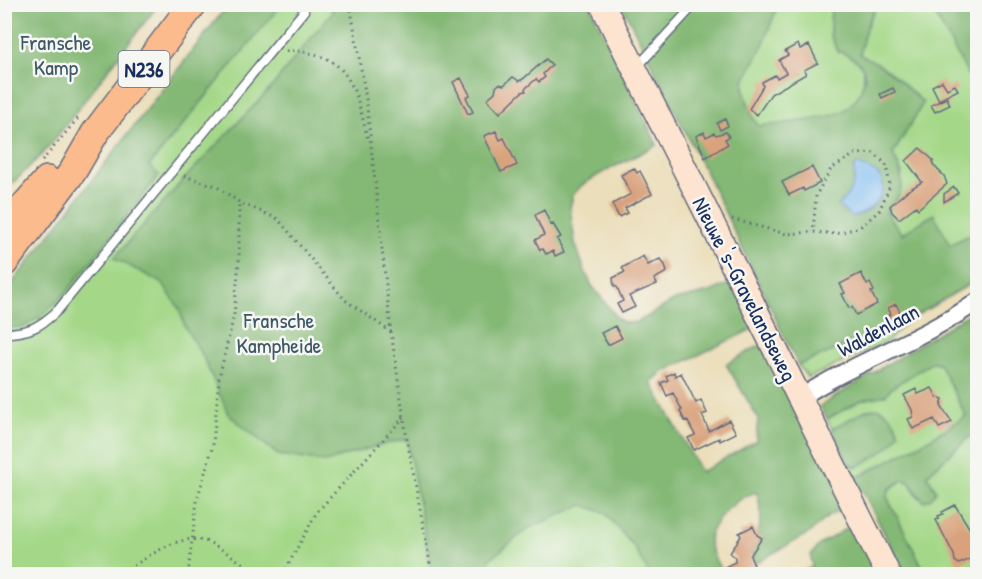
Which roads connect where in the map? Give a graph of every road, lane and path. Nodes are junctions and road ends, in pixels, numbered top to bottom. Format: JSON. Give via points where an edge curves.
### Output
{"nodes":[{"id":1,"x":193,"y":4,"type":"edge"},
{"id":2,"x":350,"y":4,"type":"edge"},
{"id":3,"x":602,"y":4,"type":"edge"},
{"id":4,"x":695,"y":4,"type":"edge"},
{"id":5,"x":304,"y":11,"type":"dead end"},
{"id":6,"x":266,"y":55,"type":"junction"},
{"id":7,"x":634,"y":70,"type":"junction"},
{"id":8,"x":87,"y":125,"type":"junction"},
{"id":9,"x":371,"y":150,"type":"junction"},
{"id":10,"x":38,"y":165,"type":"dead end"},
{"id":11,"x":170,"y":173,"type":"junction"},
{"id":12,"x":239,"y":202,"type":"junction"},
{"id":13,"x":706,"y":211,"type":"junction"},
{"id":14,"x":4,"y":229,"type":"edge"},
{"id":15,"x":813,"y":232,"type":"junction"},
{"id":16,"x":4,"y":263,"type":"edge"},
{"id":17,"x":978,"y":301,"type":"edge"},
{"id":18,"x":391,"y":332,"type":"junction"},
{"id":19,"x":4,"y":333,"type":"edge"},
{"id":20,"x":800,"y":398,"type":"junction"},
{"id":21,"x":404,"y":417,"type":"junction"},
{"id":22,"x":191,"y":539,"type":"junction"},
{"id":23,"x":117,"y":574,"type":"edge"},
{"id":24,"x":188,"y":574,"type":"edge"},
{"id":25,"x":260,"y":574,"type":"edge"},
{"id":26,"x":283,"y":574,"type":"edge"},
{"id":27,"x":432,"y":574,"type":"edge"},
{"id":28,"x":888,"y":574,"type":"edge"}],
"edges":[{"from":1,"to":8,"type":"main road","number":"N236"},
{"from":2,"to":9,"type":"path"},
{"from":3,"to":7,"type":"main road","name":"Nieuwe 's-Gravelandseweg"},
{"from":4,"to":7,"type":"lane"},
{"from":5,"to":6,"type":"lane"},
{"from":6,"to":9,"type":"path","via":[[293,50],[321,55],[342,69],[355,91]]},
{"from":6,"to":11,"type":"lane"},
{"from":7,"to":13,"type":"main road","name":"Nieuwe 's-Gravelandseweg"},
{"from":8,"to":10,"type":"path"},
{"from":8,"to":14,"type":"main road","number":"N236","via":[[64,161]]},
{"from":8,"to":16,"type":"main road","number":"N236","via":[[73,171]]},
{"from":9,"to":18,"type":"path"},
{"from":11,"to":12,"type":"path","via":[[216,186]]},
{"from":11,"to":19,"type":"lane","via":[[58,310],[43,324],[22,333]]},
{"from":12,"to":18,"type":"path","via":[[278,219],[345,300]]},
{"from":12,"to":22,"type":"path","via":[[234,315],[219,378],[213,446],[197,500]]},
{"from":13,"to":15,"type":"path","via":[[786,234]]},
{"from":13,"to":20,"type":"main road","name":"Nieuwe 's-Gravelandseweg"},
{"from":15,"to":15,"type":"path","via":[[816,195],[831,169],[855,154],[873,153],[886,164],[890,186],[879,211],[860,227],[836,234]]},
{"from":17,"to":20,"type":"street","name":"Waldenlaan"},
{"from":18,"to":21,"type":"path"},
{"from":20,"to":28,"type":"main road","name":"Nieuwe 's-Gravelandseweg"},
{"from":21,"to":26,"type":"path","via":[[316,512]]},
{"from":21,"to":27,"type":"path"},
{"from":22,"to":23,"type":"path","via":[[170,545]]},
{"from":22,"to":24,"type":"path"},
{"from":22,"to":25,"type":"path","via":[[208,542]]}]}
